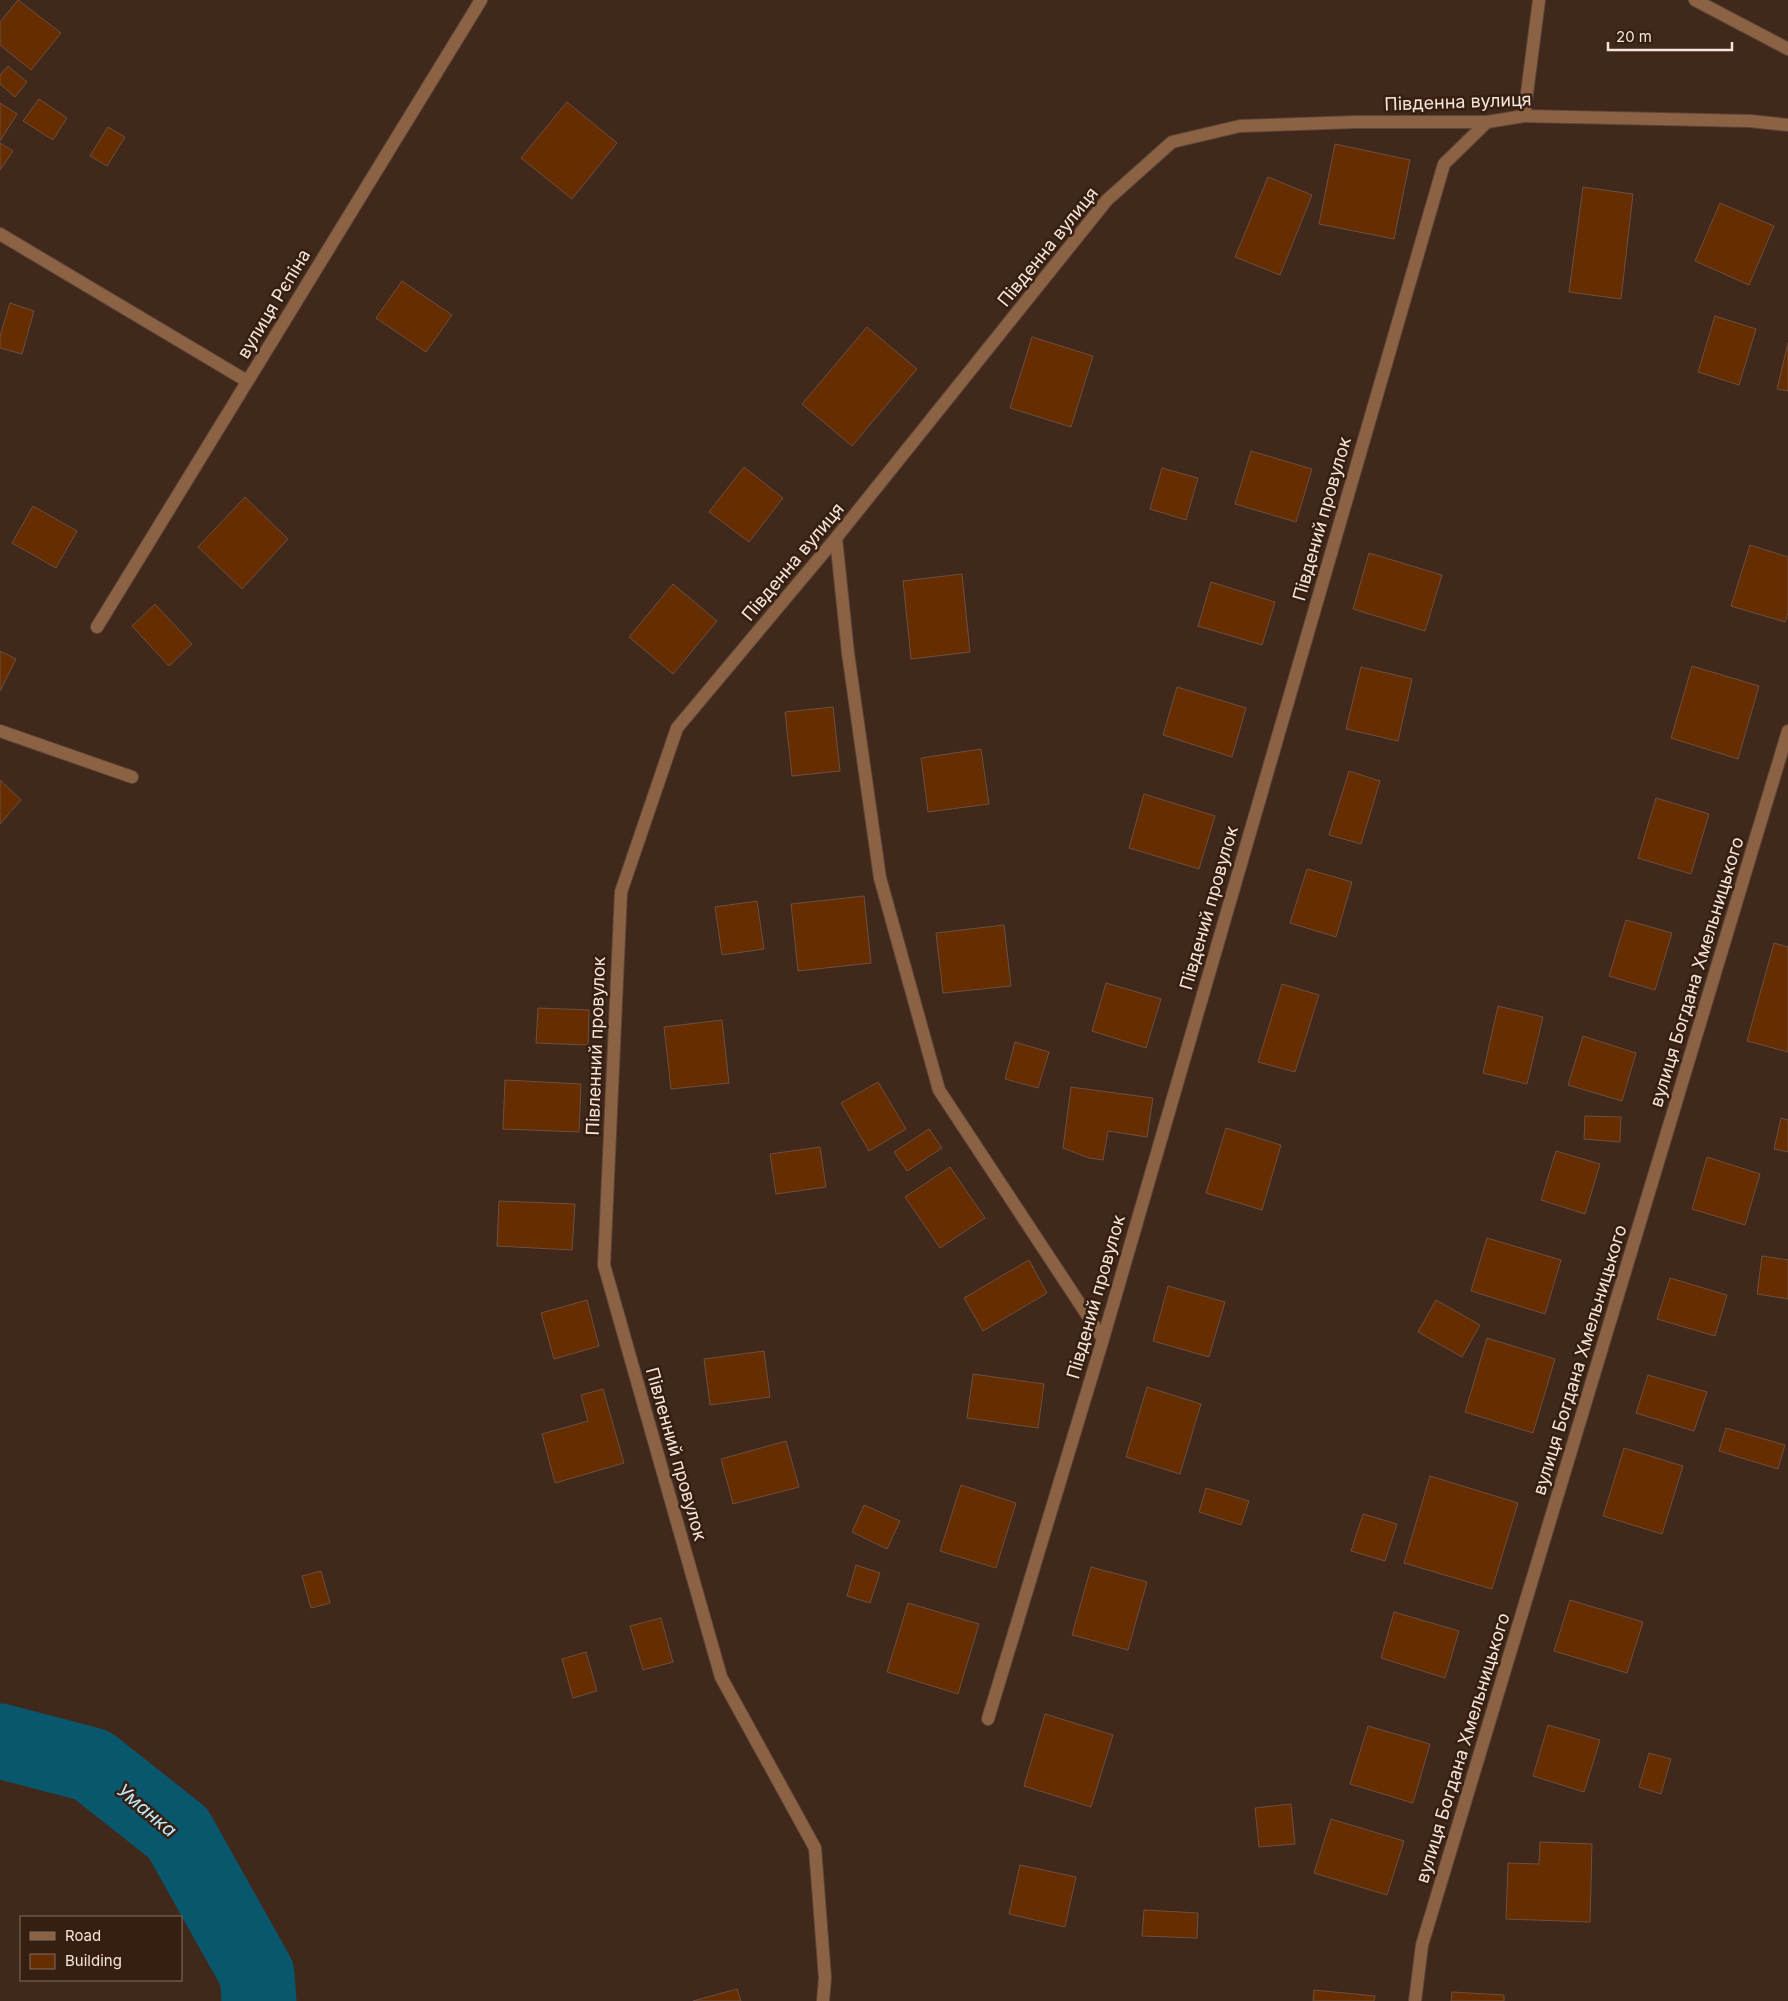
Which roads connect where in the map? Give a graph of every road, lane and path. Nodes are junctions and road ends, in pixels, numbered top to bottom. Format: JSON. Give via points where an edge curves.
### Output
{"nodes":[{"id":1,"x":481,"y":0,"type":"edge"},
{"id":2,"x":1539,"y":0,"type":"edge"},
{"id":3,"x":1695,"y":0,"type":"edge"},
{"id":4,"x":1788,"y":49,"type":"edge"},
{"id":5,"x":1524,"y":116,"type":"junction"},
{"id":6,"x":1487,"y":122,"type":"junction"},
{"id":7,"x":1788,"y":125,"type":"edge"},
{"id":8,"x":0,"y":234,"type":"edge"},
{"id":9,"x":247,"y":381,"type":"junction"},
{"id":10,"x":836,"y":538,"type":"junction"},
{"id":11,"x":97,"y":627,"type":"dead end"},
{"id":12,"x":0,"y":731,"type":"edge"},
{"id":13,"x":1788,"y":731,"type":"edge"},
{"id":14,"x":132,"y":777,"type":"dead end"},
{"id":15,"x":621,"y":892,"type":"joint"},
{"id":16,"x":1103,"y":1339,"type":"junction"},
{"id":17,"x":988,"y":1719,"type":"dead end"},
{"id":18,"x":823,"y":2001,"type":"edge"},
{"id":19,"x":1415,"y":2001,"type":"edge"}],
"edges":[{"from":1,"to":9,"type":"street","name":"вулиця Рєпіна"},
{"from":2,"to":5,"type":"street"},
{"from":3,"to":4,"type":"street"},
{"from":5,"to":6,"type":"street","name":"Південна вулиця"},
{"from":5,"to":7,"type":"street","name":"Південна вулиця","via":[[1750,121]]},
{"from":6,"to":10,"type":"street","name":"Південна вулиця","via":[[1240,126],[1172,142],[1107,200]]},
{"from":6,"to":16,"type":"street","name":"Південий провулок","via":[[1444,164]]},
{"from":8,"to":9,"type":"street"},
{"from":9,"to":11,"type":"street","name":"вулиця Рєпіна"},
{"from":10,"to":15,"type":"street","name":"Південна вулиця","via":[[677,728]]},
{"from":10,"to":16,"type":"street","via":[[848,653],[880,878],[939,1090]]},
{"from":12,"to":14,"type":"street"},
{"from":13,"to":19,"type":"street","name":"вулиця Богдана Хмельницького","via":[[1422,1945]]},
{"from":15,"to":18,"type":"street","name":"Півленний провулок","via":[[604,1265],[721,1676],[815,1848],[825,1978]]},
{"from":16,"to":17,"type":"street","name":"Південий провулок"}]}
